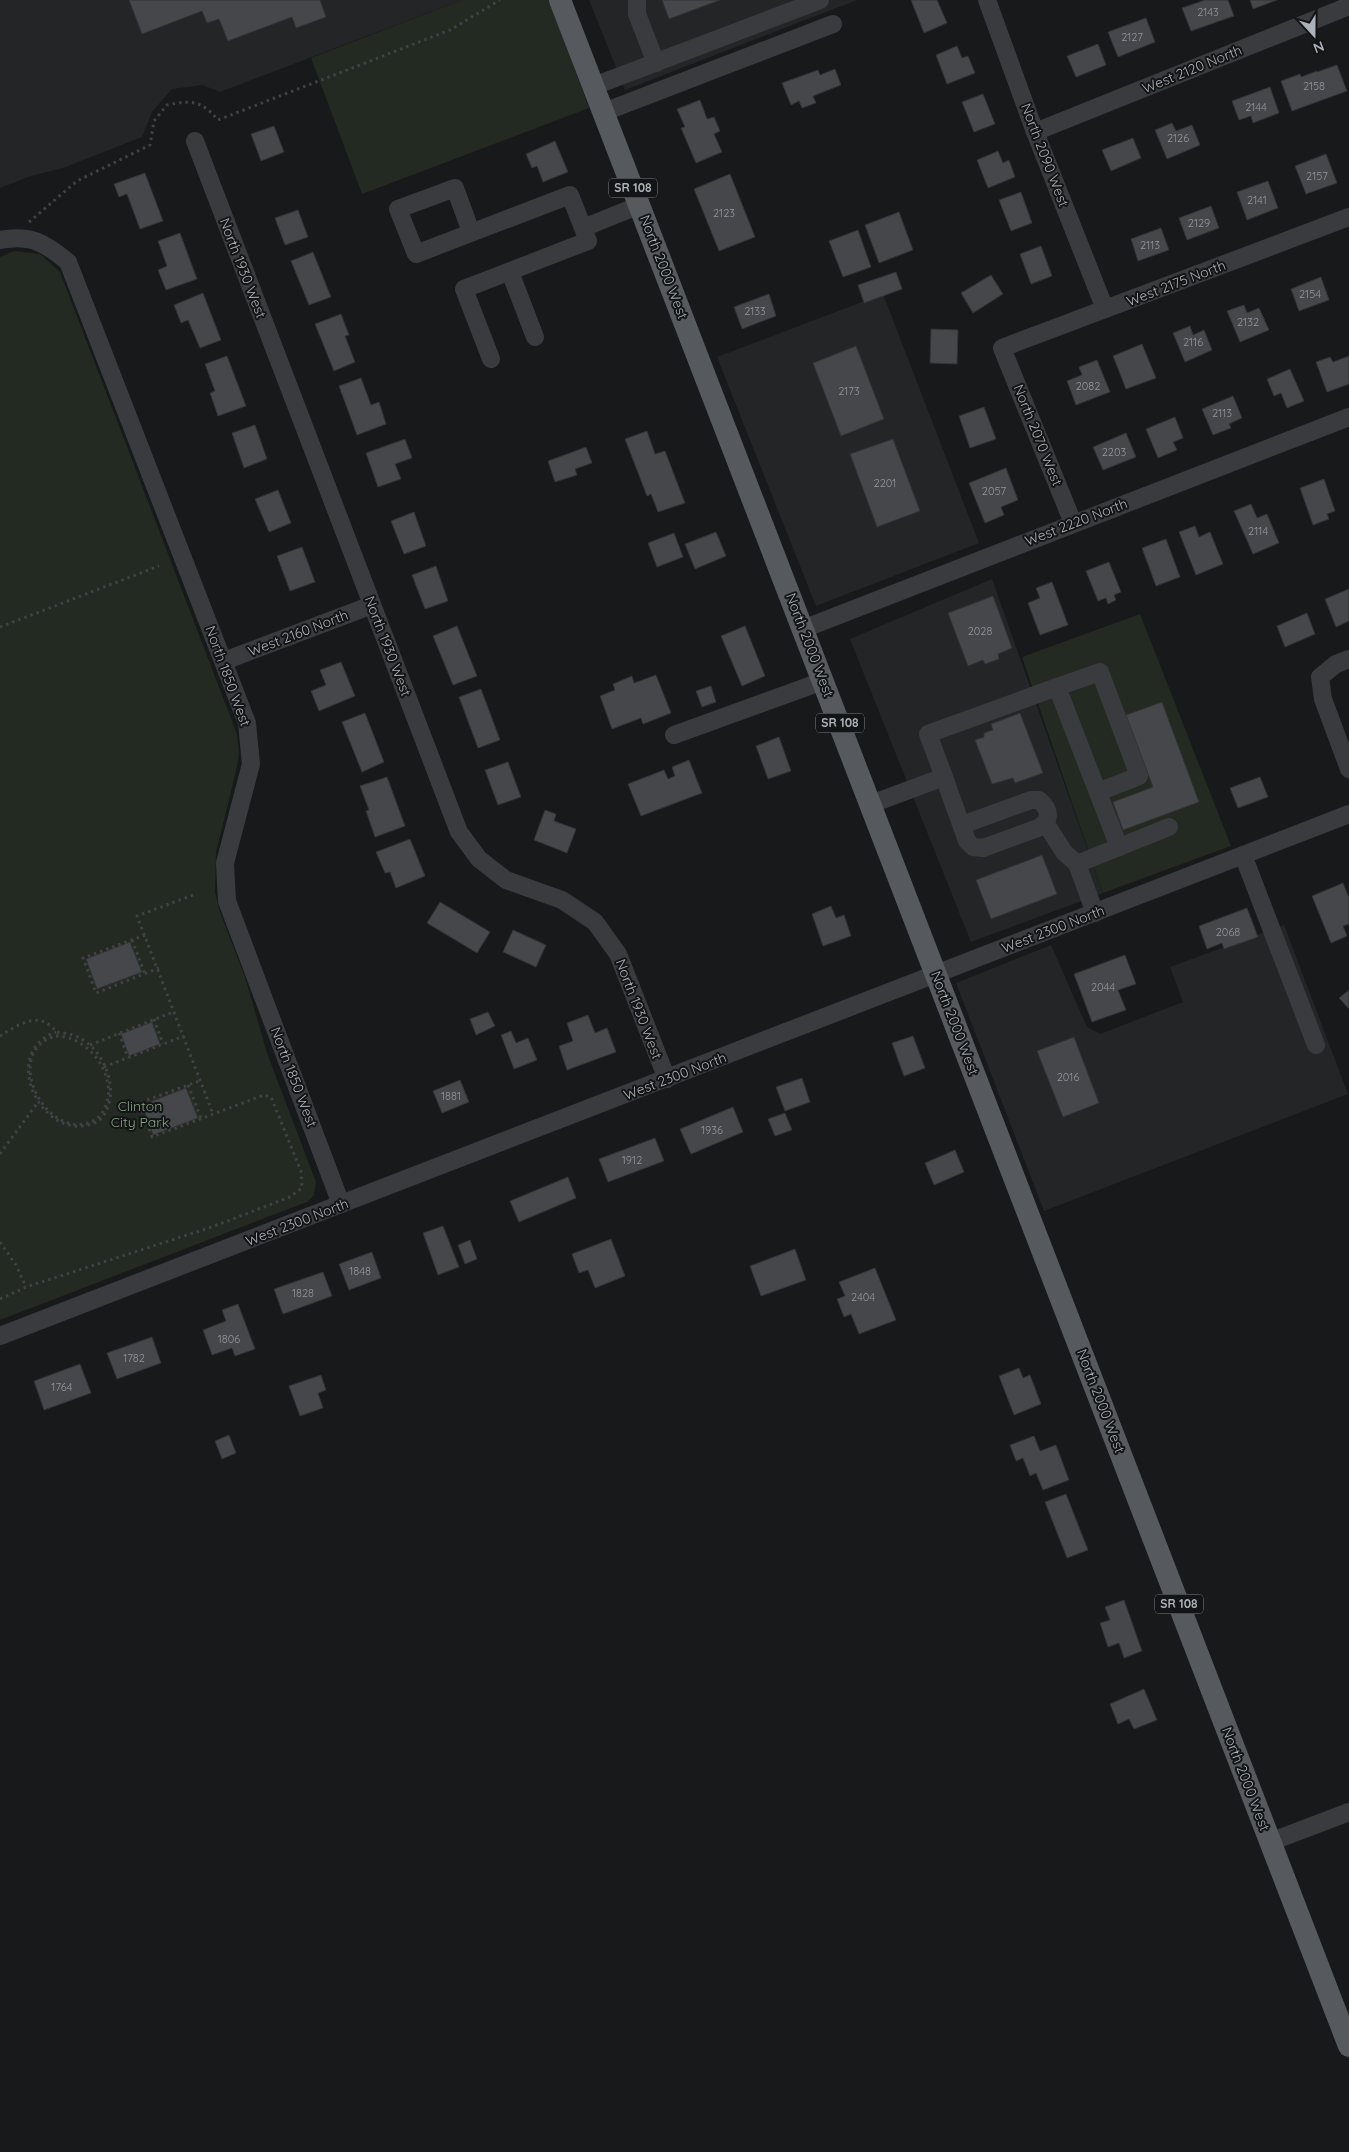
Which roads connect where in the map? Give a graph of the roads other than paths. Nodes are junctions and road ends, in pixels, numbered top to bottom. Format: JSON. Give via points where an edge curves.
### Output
{"nodes":[{"id":1,"x":560,"y":0,"type":"edge"},
{"id":2,"x":637,"y":0,"type":"edge"},
{"id":3,"x":820,"y":0,"type":"edge"},
{"id":4,"x":987,"y":0,"type":"edge"},
{"id":5,"x":1349,"y":6,"type":"edge"},
{"id":6,"x":833,"y":24,"type":"dead end"},
{"id":7,"x":656,"y":62,"type":"junction"},
{"id":8,"x":594,"y":86,"type":"junction"},
{"id":9,"x":604,"y":112,"type":"junction"},
{"id":10,"x":1035,"y":132,"type":"junction"},
{"id":11,"x":195,"y":141,"type":"dead end"},
{"id":12,"x":640,"y":205,"type":"junction"},
{"id":13,"x":1349,"y":217,"type":"edge"},
{"id":14,"x":583,"y":228,"type":"junction"},
{"id":15,"x":471,"y":232,"type":"dead end"},
{"id":16,"x":0,"y":240,"type":"edge"},
{"id":17,"x":510,"y":272,"type":"junction"},
{"id":18,"x":1105,"y":309,"type":"junction"},
{"id":19,"x":535,"y":337,"type":"dead end"},
{"id":20,"x":1002,"y":348,"type":"joint"},
{"id":21,"x":491,"y":359,"type":"dead end"},
{"id":22,"x":1349,"y":417,"type":"edge"},
{"id":23,"x":1073,"y":523,"type":"junction"},
{"id":24,"x":372,"y":605,"type":"junction"},
{"id":25,"x":803,"y":629,"type":"junction"},
{"id":26,"x":1349,"y":659,"type":"edge"},
{"id":27,"x":224,"y":661,"type":"junction"},
{"id":28,"x":823,"y":680,"type":"junction"},
{"id":29,"x":1057,"y":687,"type":"junction"},
{"id":30,"x":674,"y":735,"type":"dead end"},
{"id":31,"x":1349,"y":769,"type":"edge"},
{"id":32,"x":944,"y":777,"type":"junction"},
{"id":33,"x":1098,"y":792,"type":"junction"},
{"id":34,"x":871,"y":804,"type":"junction"},
{"id":35,"x":1349,"y":814,"type":"edge"},
{"id":36,"x":1046,"y":824,"type":"junction"},
{"id":37,"x":962,"y":825,"type":"junction"},
{"id":38,"x":1170,"y":827,"type":"dead end"},
{"id":39,"x":1119,"y":847,"type":"junction"},
{"id":40,"x":1243,"y":855,"type":"junction"},
{"id":41,"x":1077,"y":864,"type":"junction"},
{"id":42,"x":1095,"y":913,"type":"junction"},
{"id":43,"x":937,"y":974,"type":"junction"},
{"id":44,"x":1316,"y":1045,"type":"dead end"},
{"id":45,"x":667,"y":1079,"type":"junction"},
{"id":46,"x":342,"y":1204,"type":"junction"},
{"id":47,"x":0,"y":1336,"type":"edge"},
{"id":48,"x":1349,"y":1812,"type":"edge"},
{"id":49,"x":1270,"y":1842,"type":"junction"},
{"id":50,"x":1349,"y":2046,"type":"edge"}],
"edges":[{"from":1,"to":8,"type":"main road","name":"North 2000 West","number":"SR 108"},
{"from":2,"to":7,"type":"street","via":[[637,14]]},
{"from":3,"to":7,"type":"street"},
{"from":4,"to":10,"type":"street","name":"North 2090 West"},
{"from":5,"to":10,"type":"street","name":"West 2120 North"},
{"from":6,"to":9,"type":"street"},
{"from":7,"to":8,"type":"street"},
{"from":8,"to":9,"type":"main road","name":"North 2000 West","number":"SR 108"},
{"from":9,"to":12,"type":"main road","name":"North 2000 West","number":"SR 108"},
{"from":10,"to":18,"type":"street","name":"North 2090 West"},
{"from":11,"to":24,"type":"street","name":"North 1930 West"},
{"from":12,"to":14,"type":"street"},
{"from":12,"to":25,"type":"main road","name":"North 2000 West","number":"SR 108"},
{"from":13,"to":18,"type":"street","name":"West 2175 North"},
{"from":14,"to":15,"type":"street","via":[[570,195]]},
{"from":14,"to":17,"type":"street","via":[[588,241]]},
{"from":16,"to":27,"type":"street","name":"North 1850 West","via":[[27,230],[68,262]]},
{"from":17,"to":19,"type":"street"},
{"from":17,"to":21,"type":"street","via":[[464,289]]},
{"from":18,"to":20,"type":"street","name":"West 2175 North"},
{"from":20,"to":23,"type":"street","name":"North 2070 West"},
{"from":22,"to":23,"type":"street","name":"West 2220 North"},
{"from":23,"to":25,"type":"street","name":"West 2220 North"},
{"from":24,"to":27,"type":"street","name":"West 2160 North"},
{"from":24,"to":45,"type":"street","name":"North 1930 West","via":[[459,832],[479,859],[506,880],[562,900],[595,922],[618,954]]},
{"from":25,"to":28,"type":"main road","name":"North 2000 West","number":"SR 108"},
{"from":26,"to":31,"type":"street","via":[[1336,664],[1320,677],[1323,699]]},
{"from":27,"to":46,"type":"street","name":"North 1850 West","via":[[247,723],[250,764],[225,863],[228,901]]},
{"from":28,"to":30,"type":"street"},
{"from":28,"to":34,"type":"main road","name":"North 2000 West","number":"SR 108"},
{"from":29,"to":32,"type":"street","via":[[928,734]]},
{"from":29,"to":33,"type":"street"},
{"from":29,"to":33,"type":"street","via":[[1100,672],[1139,776]]},
{"from":32,"to":34,"type":"street"},
{"from":32,"to":37,"type":"street"},
{"from":33,"to":39,"type":"street"},
{"from":34,"to":43,"type":"main road","name":"North 2000 West","number":"SR 108"},
{"from":35,"to":40,"type":"street","name":"West 2300 North"},
{"from":36,"to":37,"type":"street","via":[[983,848],[973,847],[967,841]]},
{"from":36,"to":37,"type":"street","via":[[1046,806],[1039,800],[1031,800]]},
{"from":36,"to":41,"type":"street","via":[[1064,852]]},
{"from":38,"to":39,"type":"street"},
{"from":39,"to":41,"type":"street"},
{"from":40,"to":42,"type":"street","name":"West 2300 North"},
{"from":40,"to":44,"type":"street"},
{"from":41,"to":42,"type":"street"},
{"from":42,"to":43,"type":"street","name":"West 2300 North"},
{"from":43,"to":45,"type":"street","name":"West 2300 North"},
{"from":43,"to":49,"type":"main road","name":"North 2000 West","number":"SR 108"},
{"from":45,"to":46,"type":"street","name":"West 2300 North"},
{"from":46,"to":47,"type":"street","name":"West 2300 North"},
{"from":48,"to":49,"type":"street"},
{"from":49,"to":50,"type":"main road","name":"North 2000 West","number":"SR 108"}]}
